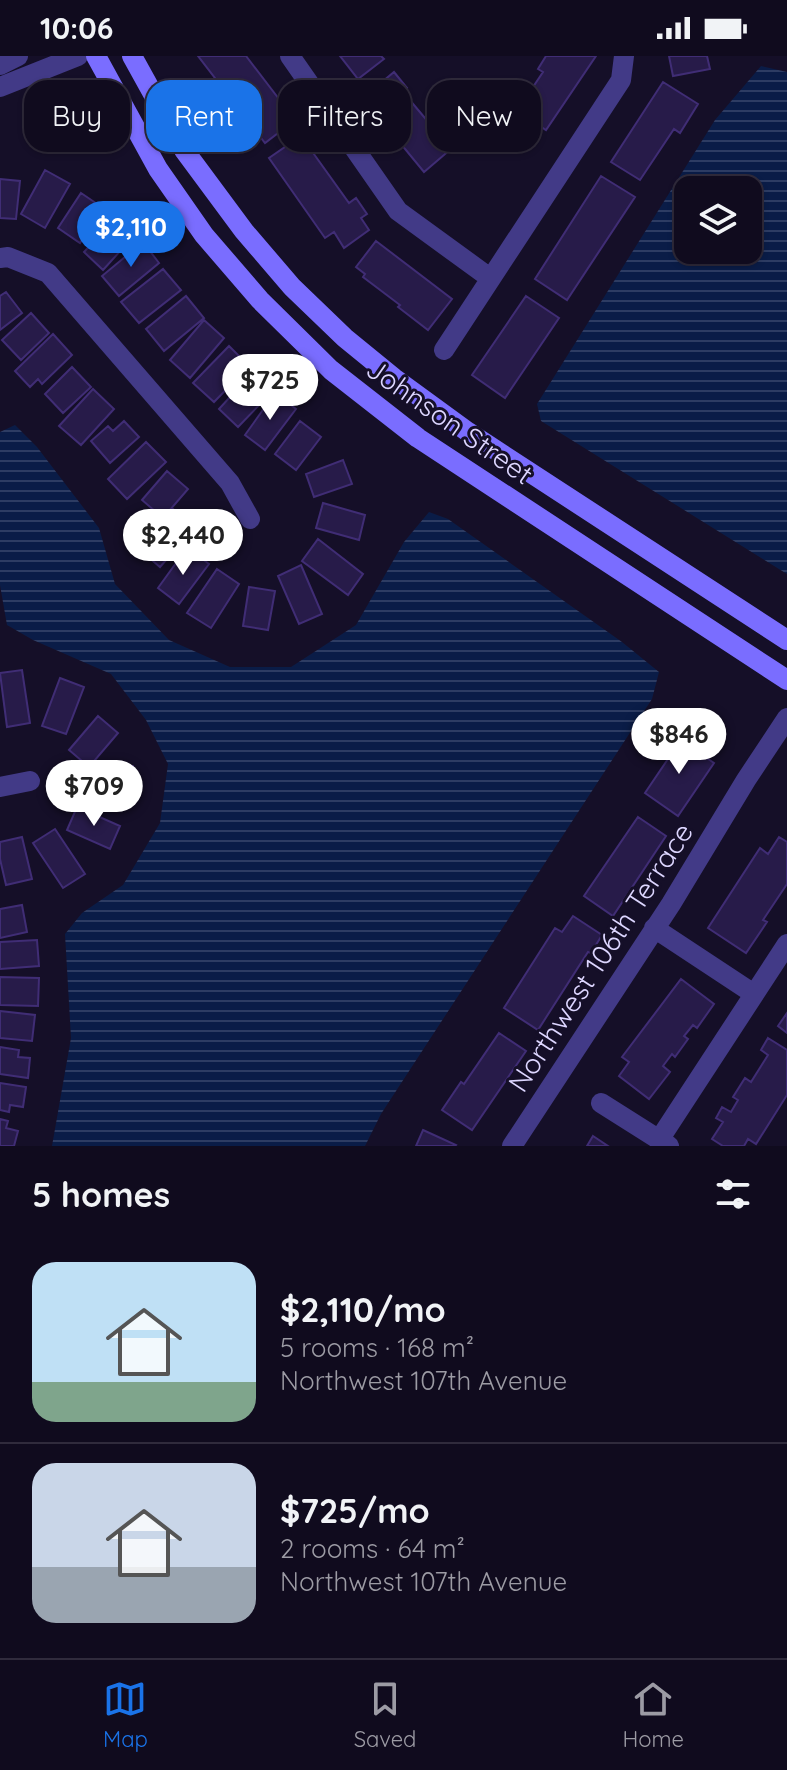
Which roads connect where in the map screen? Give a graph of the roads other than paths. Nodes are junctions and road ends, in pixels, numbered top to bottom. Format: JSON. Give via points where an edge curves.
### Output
{"nodes":[{"id":1,"x":18,"y":56,"type":"edge"},
{"id":2,"x":78,"y":56,"type":"edge"},
{"id":3,"x":96,"y":56,"type":"edge"},
{"id":4,"x":132,"y":56,"type":"edge"},
{"id":5,"x":290,"y":56,"type":"edge"},
{"id":6,"x":624,"y":56,"type":"edge"},
{"id":7,"x":0,"y":65,"type":"edge"},
{"id":8,"x":0,"y":87,"type":"edge"},
{"id":9,"x":0,"y":258,"type":"edge"},
{"id":10,"x":490,"y":278,"type":"junction"},
{"id":11,"x":444,"y":350,"type":"dead end"},
{"id":12,"x":250,"y":519,"type":"dead end"},
{"id":13,"x":787,"y":640,"type":"edge"},
{"id":14,"x":787,"y":680,"type":"edge"},
{"id":15,"x":787,"y":718,"type":"edge"},
{"id":16,"x":30,"y":781,"type":"dead end"},
{"id":17,"x":0,"y":787,"type":"edge"},
{"id":18,"x":654,"y":928,"type":"junction"},
{"id":19,"x":787,"y":944,"type":"edge"},
{"id":20,"x":754,"y":994,"type":"junction"},
{"id":21,"x":601,"y":1103,"type":"dead end"},
{"id":22,"x":664,"y":1143,"type":"edge"},
{"id":23,"x":512,"y":1146,"type":"edge"}],
"edges":[{"from":1,"to":7,"type":"street"},
{"from":2,"to":8,"type":"street"},
{"from":3,"to":14,"type":"street","name":"Johnson Street","via":[[158,169],[204,235],[331,370],[418,438]]},
{"from":4,"to":13,"type":"street","name":"Johnson Street","via":[[184,150],[244,231],[345,338],[468,432]]},
{"from":5,"to":10,"type":"street","via":[[398,211]]},
{"from":6,"to":10,"type":"street","via":[[621,80]]},
{"from":9,"to":12,"type":"street","via":[[48,273],[230,483]]},
{"from":10,"to":11,"type":"street"},
{"from":15,"to":18,"type":"street","name":"Northwest 106th Terrace"},
{"from":16,"to":17,"type":"street"},
{"from":18,"to":20,"type":"street"},
{"from":18,"to":23,"type":"street","name":"Northwest 106th Terrace"},
{"from":19,"to":20,"type":"street"},
{"from":20,"to":22,"type":"street"},
{"from":21,"to":22,"type":"street"}]}
